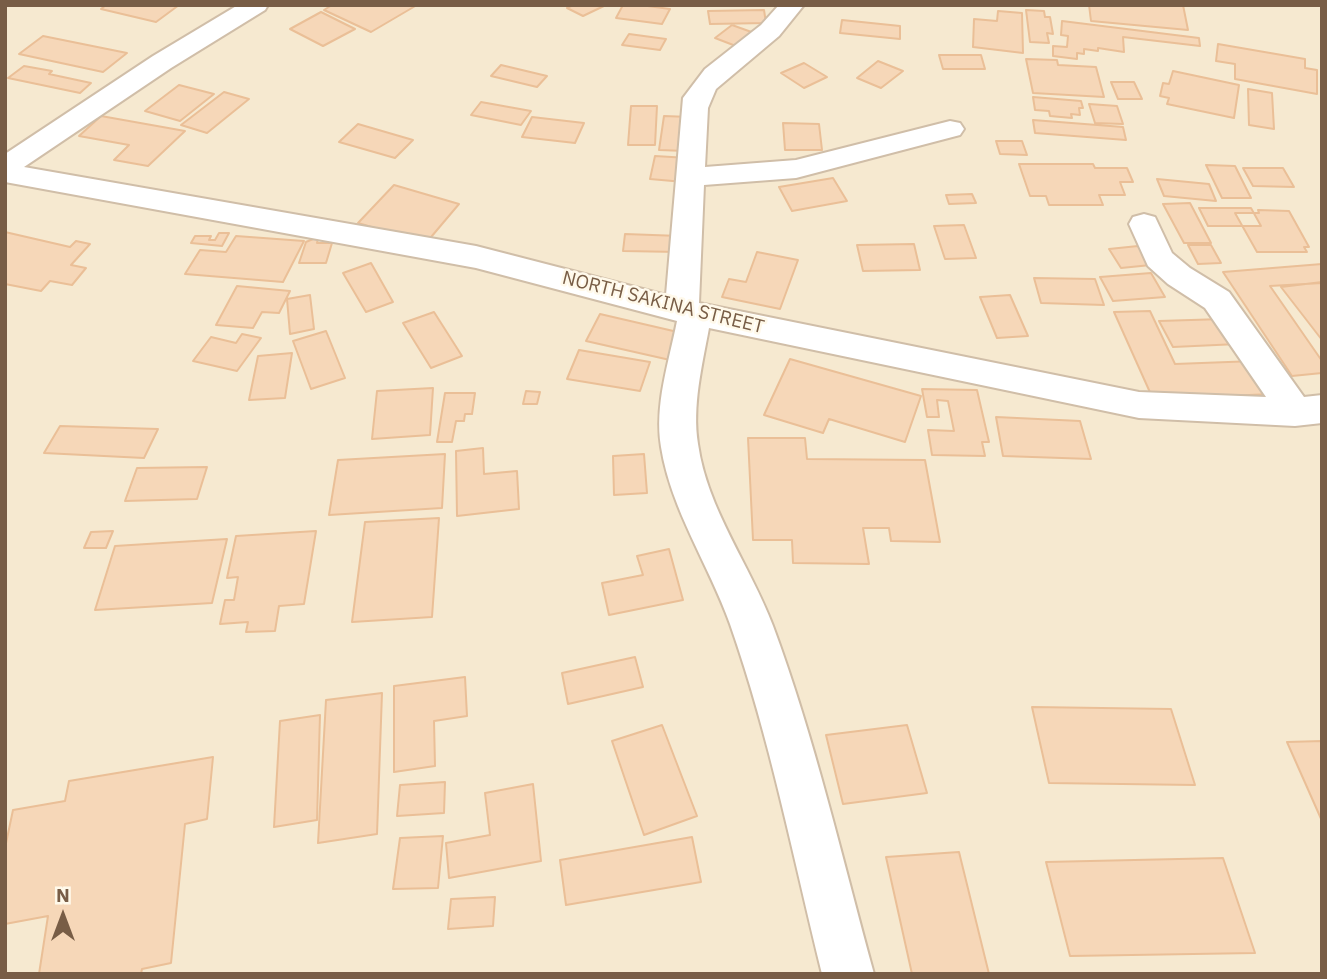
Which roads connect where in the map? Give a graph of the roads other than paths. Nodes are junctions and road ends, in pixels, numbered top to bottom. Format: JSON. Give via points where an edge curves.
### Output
{"nodes":[{"id":1,"x":256,"y":5,"type":"edge"},
{"id":2,"x":792,"y":5,"type":"edge"},
{"id":3,"x":950,"y":129,"type":"dead end"},
{"id":4,"x":5,"y":170,"type":"edge"},
{"id":5,"x":692,"y":177,"type":"junction"},
{"id":6,"x":1144,"y":224,"type":"dead end"},
{"id":7,"x":689,"y":312,"type":"junction"},
{"id":8,"x":1309,"y":411,"type":"edge"},
{"id":9,"x":848,"y":974,"type":"edge"}],
"edges":[{"from":1,"to":4,"type":"street","via":[[151,69]]},
{"from":2,"to":5,"type":"street","via":[[761,40],[713,76],[697,97]]},
{"from":3,"to":5,"type":"street","via":[[796,169]]},
{"from":4,"to":7,"type":"street","name":"NORTH SAKINA STREET","via":[[476,257]]},
{"from":5,"to":7,"type":"street"},
{"from":6,"to":8,"type":"street","via":[[1159,259],[1217,300]]},
{"from":7,"to":8,"type":"street","name":"NORTH SAKINA STREET","via":[[1139,405]]},
{"from":7,"to":9,"type":"street","via":[[679,409],[685,477],[739,590],[766,668]]}]}
